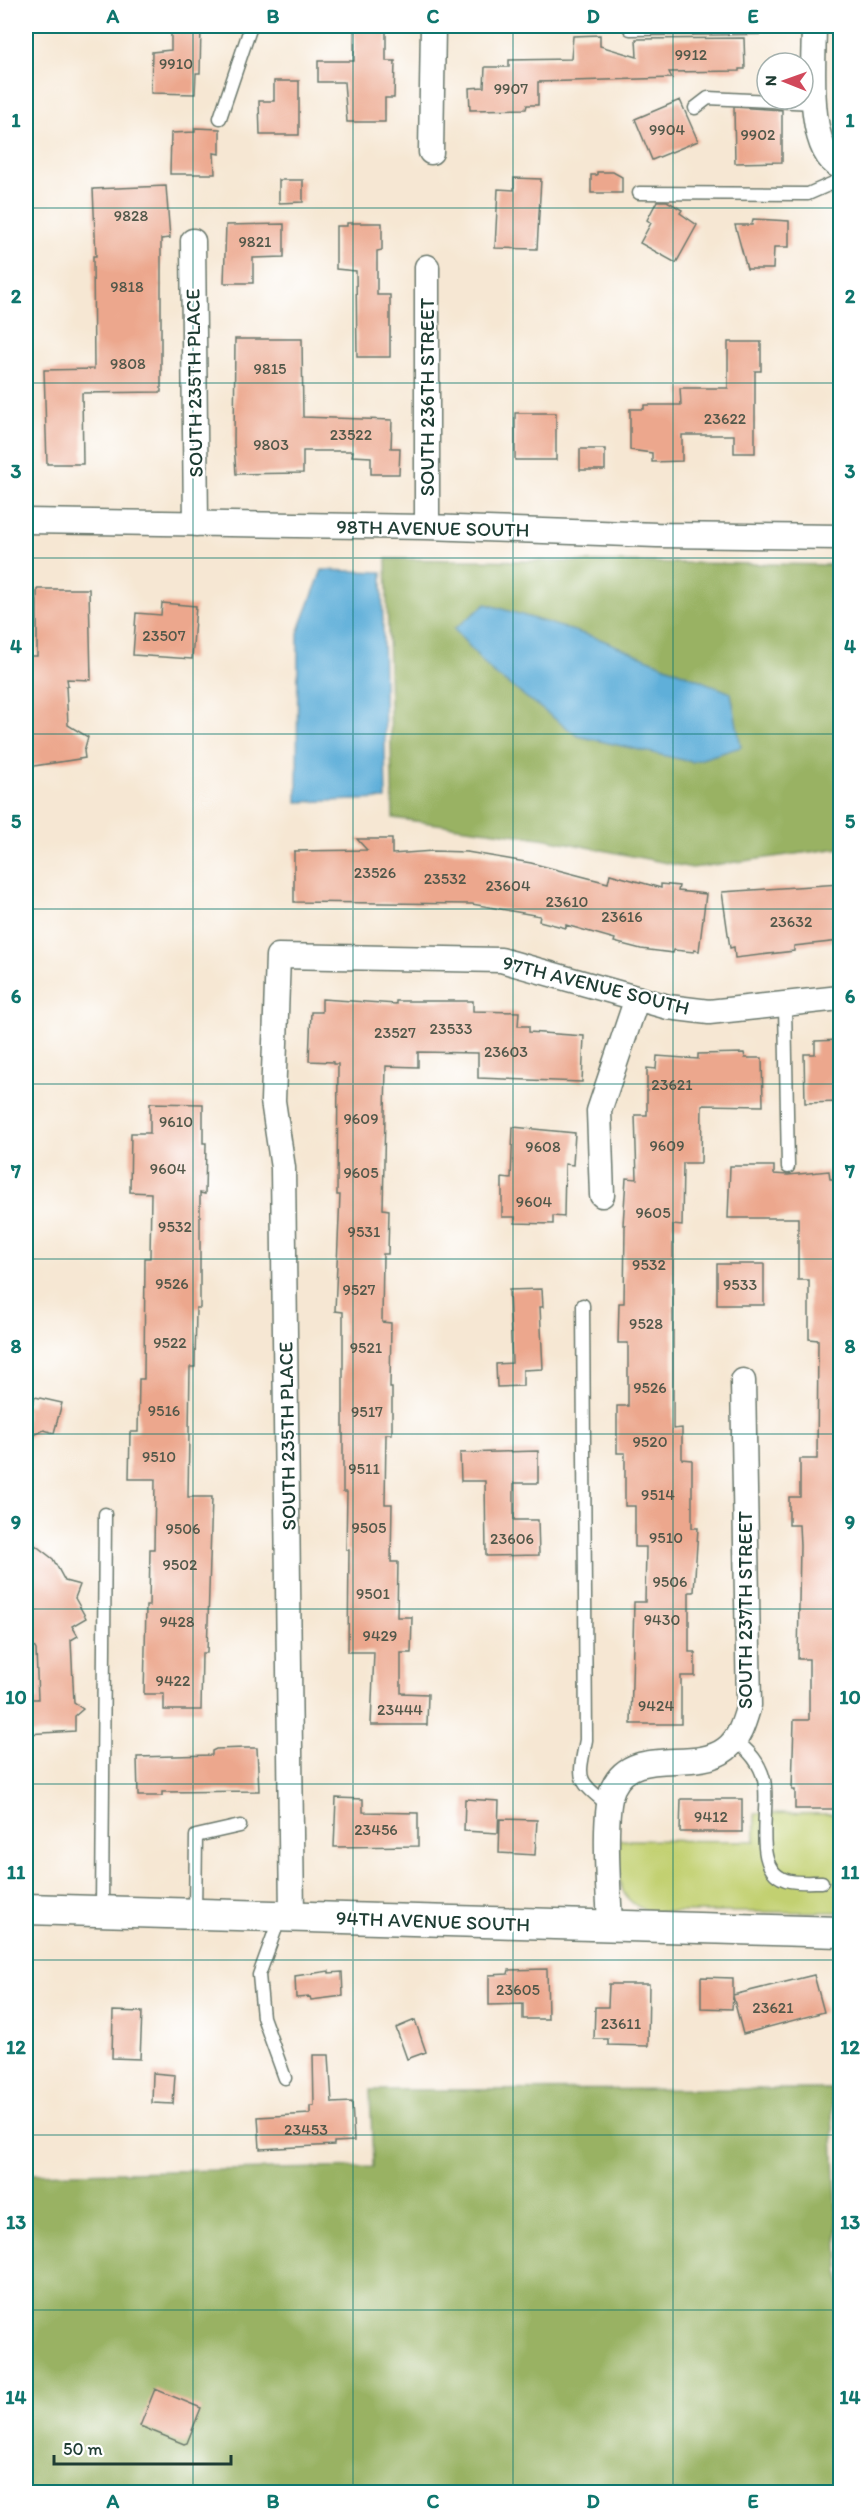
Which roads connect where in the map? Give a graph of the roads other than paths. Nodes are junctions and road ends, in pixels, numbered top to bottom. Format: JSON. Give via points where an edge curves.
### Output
{"nodes":[{"id":1,"x":251,"y":26,"type":"edge"},
{"id":2,"x":433,"y":26,"type":"edge"},
{"id":3,"x":814,"y":26,"type":"edge"},
{"id":4,"x":630,"y":28,"type":"dead end"},
{"id":5,"x":814,"y":51,"type":"edge"},
{"id":6,"x":755,"y":100,"type":"edge"},
{"id":7,"x":695,"y":108,"type":"dead end"},
{"id":8,"x":815,"y":108,"type":"edge"},
{"id":9,"x":220,"y":118,"type":"dead end"},
{"id":10,"x":431,"y":152,"type":"dead end"},
{"id":11,"x":840,"y":167,"type":"edge"},
{"id":12,"x":840,"y":180,"type":"edge"},
{"id":13,"x":639,"y":193,"type":"dead end"},
{"id":14,"x":193,"y":241,"type":"dead end"},
{"id":15,"x":427,"y":267,"type":"dead end"},
{"id":16,"x":26,"y":521,"type":"edge"},
{"id":17,"x":196,"y":524,"type":"junction"},
{"id":18,"x":427,"y":527,"type":"junction"},
{"id":19,"x":840,"y":537,"type":"edge"},
{"id":20,"x":278,"y":956,"type":"joint"},
{"id":21,"x":637,"y":998,"type":"junction"},
{"id":22,"x":840,"y":998,"type":"edge"},
{"id":23,"x":785,"y":1005,"type":"junction"},
{"id":24,"x":788,"y":1167,"type":"dead end"},
{"id":25,"x":602,"y":1195,"type":"dead end"},
{"id":26,"x":583,"y":1305,"type":"dead end"},
{"id":27,"x":743,"y":1381,"type":"dead end"},
{"id":28,"x":105,"y":1514,"type":"dead end"},
{"id":29,"x":734,"y":1740,"type":"junction"},
{"id":30,"x":608,"y":1805,"type":"junction"},
{"id":31,"x":240,"y":1826,"type":"dead end"},
{"id":32,"x":822,"y":1882,"type":"dead end"},
{"id":33,"x":26,"y":1909,"type":"edge"},
{"id":34,"x":102,"y":1911,"type":"junction"},
{"id":35,"x":195,"y":1914,"type":"junction"},
{"id":36,"x":286,"y":1916,"type":"junction"},
{"id":37,"x":610,"y":1926,"type":"junction"},
{"id":38,"x":840,"y":1932,"type":"edge"},
{"id":39,"x":285,"y":2078,"type":"dead end"}],
"edges":[{"from":1,"to":9,"type":"lane"},
{"from":2,"to":10,"type":"street"},
{"from":3,"to":4,"type":"lane"},
{"from":3,"to":5,"type":"street"},
{"from":6,"to":7,"type":"lane","via":[[708,98]]},
{"from":8,"to":11,"type":"street","via":[[822,145]]},
{"from":12,"to":13,"type":"lane","via":[[808,194]]},
{"from":14,"to":17,"type":"street","name":"SOUTH 235TH PLACE"},
{"from":15,"to":18,"type":"street","name":"SOUTH 236TH STREET"},
{"from":16,"to":17,"type":"street","name":"98TH AVENUE SOUTH"},
{"from":17,"to":18,"type":"street","name":"98TH AVENUE SOUTH"},
{"from":18,"to":19,"type":"street","name":"98TH AVENUE SOUTH"},
{"from":20,"to":21,"type":"street","name":"97TH AVENUE SOUTH","via":[[501,960]]},
{"from":20,"to":36,"type":"street","name":"SOUTH 235TH PLACE","via":[[273,1101],[283,1180]]},
{"from":21,"to":23,"type":"street","name":"97TH AVENUE SOUTH","via":[[709,1012]]},
{"from":21,"to":25,"type":"street","via":[[599,1111]]},
{"from":22,"to":23,"type":"street","name":"97TH AVENUE SOUTH"},
{"from":23,"to":24,"type":"lane"},
{"from":26,"to":30,"type":"lane","via":[[586,1740],[580,1771],[583,1785]]},
{"from":27,"to":29,"type":"street","name":"SOUTH 237TH STREET","via":[[749,1705]]},
{"from":28,"to":34,"type":"lane"},
{"from":29,"to":30,"type":"street","via":[[725,1750],[704,1758],[646,1764],[628,1770],[614,1786]]},
{"from":29,"to":32,"type":"lane","via":[[753,1757],[765,1782],[765,1852],[769,1867],[790,1881]]},
{"from":30,"to":37,"type":"street"},
{"from":31,"to":35,"type":"lane","via":[[196,1836]]},
{"from":33,"to":34,"type":"street","name":"94TH AVENUE SOUTH"},
{"from":34,"to":35,"type":"street","name":"94TH AVENUE SOUTH"},
{"from":35,"to":36,"type":"street","name":"94TH AVENUE SOUTH"},
{"from":36,"to":37,"type":"street","name":"94TH AVENUE SOUTH"},
{"from":36,"to":39,"type":"lane","via":[[259,1975],[263,2017]]},
{"from":37,"to":38,"type":"street","name":"94TH AVENUE SOUTH"}]}
